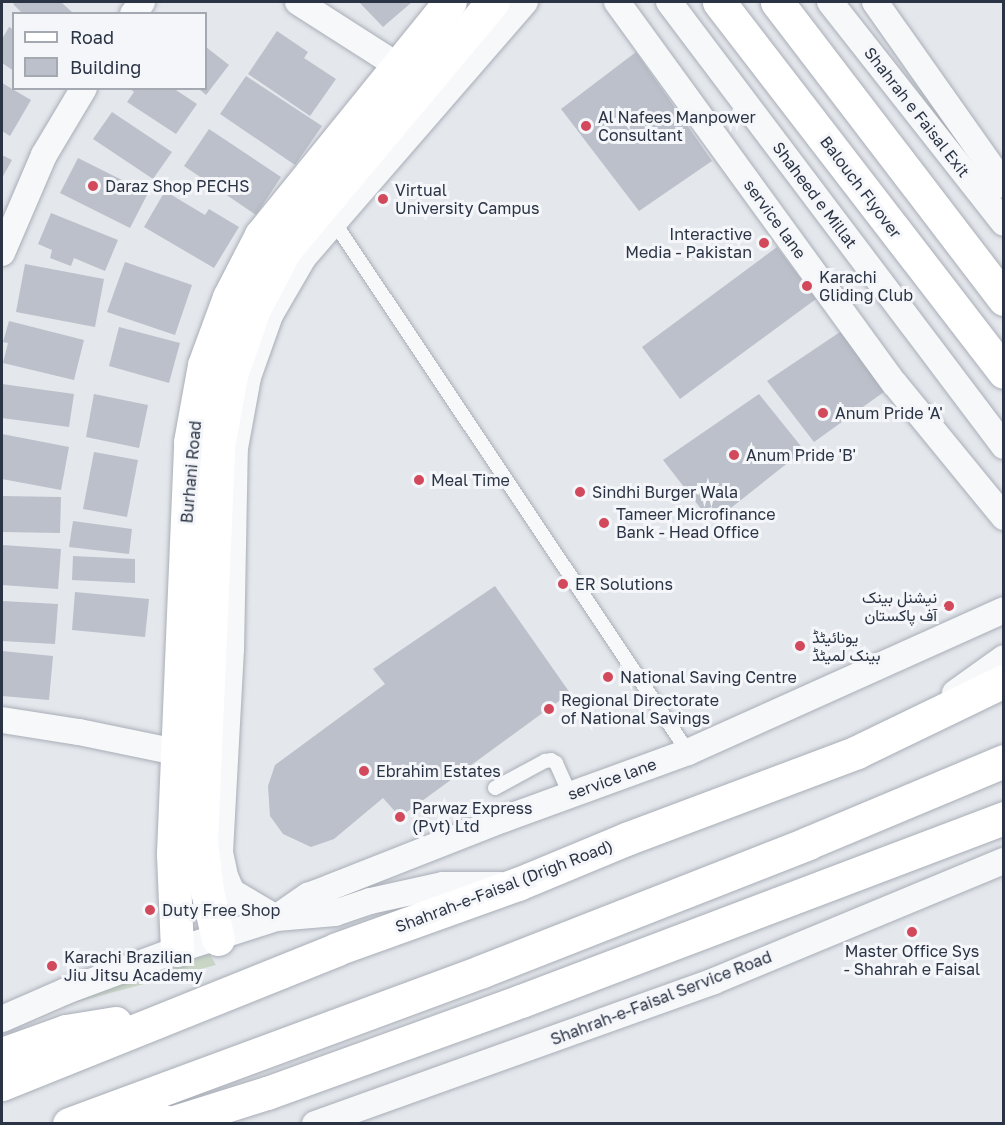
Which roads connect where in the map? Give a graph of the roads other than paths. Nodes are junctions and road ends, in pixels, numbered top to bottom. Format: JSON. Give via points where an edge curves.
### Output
{"nodes":[{"id":1,"x":298,"y":2,"type":"edge"},
{"id":2,"x":450,"y":2,"type":"edge"},
{"id":3,"x":492,"y":2,"type":"edge"},
{"id":4,"x":525,"y":2,"type":"edge"},
{"id":5,"x":617,"y":2,"type":"edge"},
{"id":6,"x":669,"y":2,"type":"edge"},
{"id":7,"x":719,"y":2,"type":"edge"},
{"id":8,"x":777,"y":2,"type":"edge"},
{"id":9,"x":830,"y":2,"type":"edge"},
{"id":10,"x":875,"y":2,"type":"edge"},
{"id":11,"x":398,"y":66,"type":"junction"},
{"id":12,"x":83,"y":90,"type":"edge"},
{"id":13,"x":1004,"y":185,"type":"edge"},
{"id":14,"x":334,"y":222,"type":"junction"},
{"id":15,"x":1004,"y":223,"type":"edge"},
{"id":16,"x":2,"y":253,"type":"edge"},
{"id":17,"x":1004,"y":299,"type":"edge"},
{"id":18,"x":1004,"y":372,"type":"edge"},
{"id":19,"x":1004,"y":446,"type":"edge"},
{"id":20,"x":1004,"y":517,"type":"edge"},
{"id":21,"x":1004,"y":610,"type":"edge"},
{"id":22,"x":1004,"y":658,"type":"edge"},
{"id":23,"x":1004,"y":681,"type":"edge"},
{"id":24,"x":2,"y":720,"type":"edge"},
{"id":25,"x":904,"y":730,"type":"junction"},
{"id":26,"x":176,"y":752,"type":"junction"},
{"id":27,"x":688,"y":752,"type":"junction"},
{"id":28,"x":1004,"y":761,"type":"edge"},
{"id":29,"x":495,"y":788,"type":"dead end"},
{"id":30,"x":570,"y":795,"type":"junction"},
{"id":31,"x":1004,"y":818,"type":"edge"},
{"id":32,"x":1004,"y":861,"type":"edge"},
{"id":33,"x":518,"y":884,"type":"junction"},
{"id":34,"x":276,"y":918,"type":"junction"},
{"id":35,"x":218,"y":939,"type":"junction"},
{"id":36,"x":177,"y":950,"type":"junction"},
{"id":37,"x":2,"y":1019,"type":"edge"},
{"id":38,"x":154,"y":1020,"type":"junction"},
{"id":39,"x":2,"y":1054,"type":"edge"},
{"id":40,"x":2,"y":1084,"type":"edge"},
{"id":41,"x":115,"y":1116,"type":"edge"},
{"id":42,"x":171,"y":1123,"type":"edge"},
{"id":43,"x":318,"y":1123,"type":"edge"},
{"id":44,"x":69,"y":1124,"type":"edge"}],
"edges":[{"from":1,"to":11,"type":"street"},
{"from":2,"to":11,"type":"main road","name":"Burhani Road"},
{"from":3,"to":35,"type":"main road","name":"Burhani Road","via":[[285,250],[254,309],[231,375],[218,446],[201,841]]},
{"from":4,"to":14,"type":"street"},
{"from":5,"to":20,"type":"street","name":"service lane","via":[[895,384]]},
{"from":6,"to":19,"type":"street","name":"Shaheed e Millat"},
{"from":7,"to":18,"type":"main road","name":"Balouch Flyover"},
{"from":8,"to":17,"type":"main road"},
{"from":9,"to":15,"type":"street","name":"Shahrah e Faisal Exit"},
{"from":10,"to":13,"type":"street"},
{"from":11,"to":26,"type":"main road","name":"Burhani Road","via":[[261,235],[229,297],[204,365],[190,442]]},
{"from":12,"to":16,"type":"street","via":[[44,155]]},
{"from":14,"to":27,"type":"lane"},
{"from":14,"to":34,"type":"street","via":[[303,258],[270,315],[248,377],[235,448],[231,649],[220,852],[232,892]]},
{"from":21,"to":27,"type":"street","name":"service lane"},
{"from":22,"to":25,"type":"street"},
{"from":23,"to":25,"type":"main road","name":"Shahrah-e-Faisal (Drigh Road)"},
{"from":24,"to":26,"type":"street"},
{"from":25,"to":33,"type":"main road","name":"Shahrah-e-Faisal (Drigh Road)","via":[[857,752]]},
{"from":26,"to":36,"type":"main road","name":"Burhani Road","via":[[173,853]]},
{"from":27,"to":30,"type":"street","name":"service lane"},
{"from":28,"to":41,"type":"main road","via":[[808,843]]},
{"from":29,"to":30,"type":"lane","via":[[551,760]]},
{"from":30,"to":34,"type":"street","name":"service lane","via":[[308,896]]},
{"from":31,"to":42,"type":"main road","via":[[521,1001],[267,1093]]},
{"from":32,"to":43,"type":"street","name":"Shahrah-e-Faisal Service Road","via":[[714,981]]},
{"from":33,"to":34,"type":"street","via":[[443,885],[335,913]]},
{"from":33,"to":38,"type":"main road","name":"Shahrah-e-Faisal (Drigh Road)"},
{"from":34,"to":35,"type":"street","name":"service lane"},
{"from":35,"to":36,"type":"street","name":"service lane"},
{"from":36,"to":37,"type":"street","name":"service lane"},
{"from":38,"to":39,"type":"main road","via":[[66,1031]]},
{"from":38,"to":40,"type":"main road","name":"Shahrah-e-Faisal (Drigh Road)"},
{"from":41,"to":42,"type":"main road"},
{"from":41,"to":44,"type":"main road"}]}
